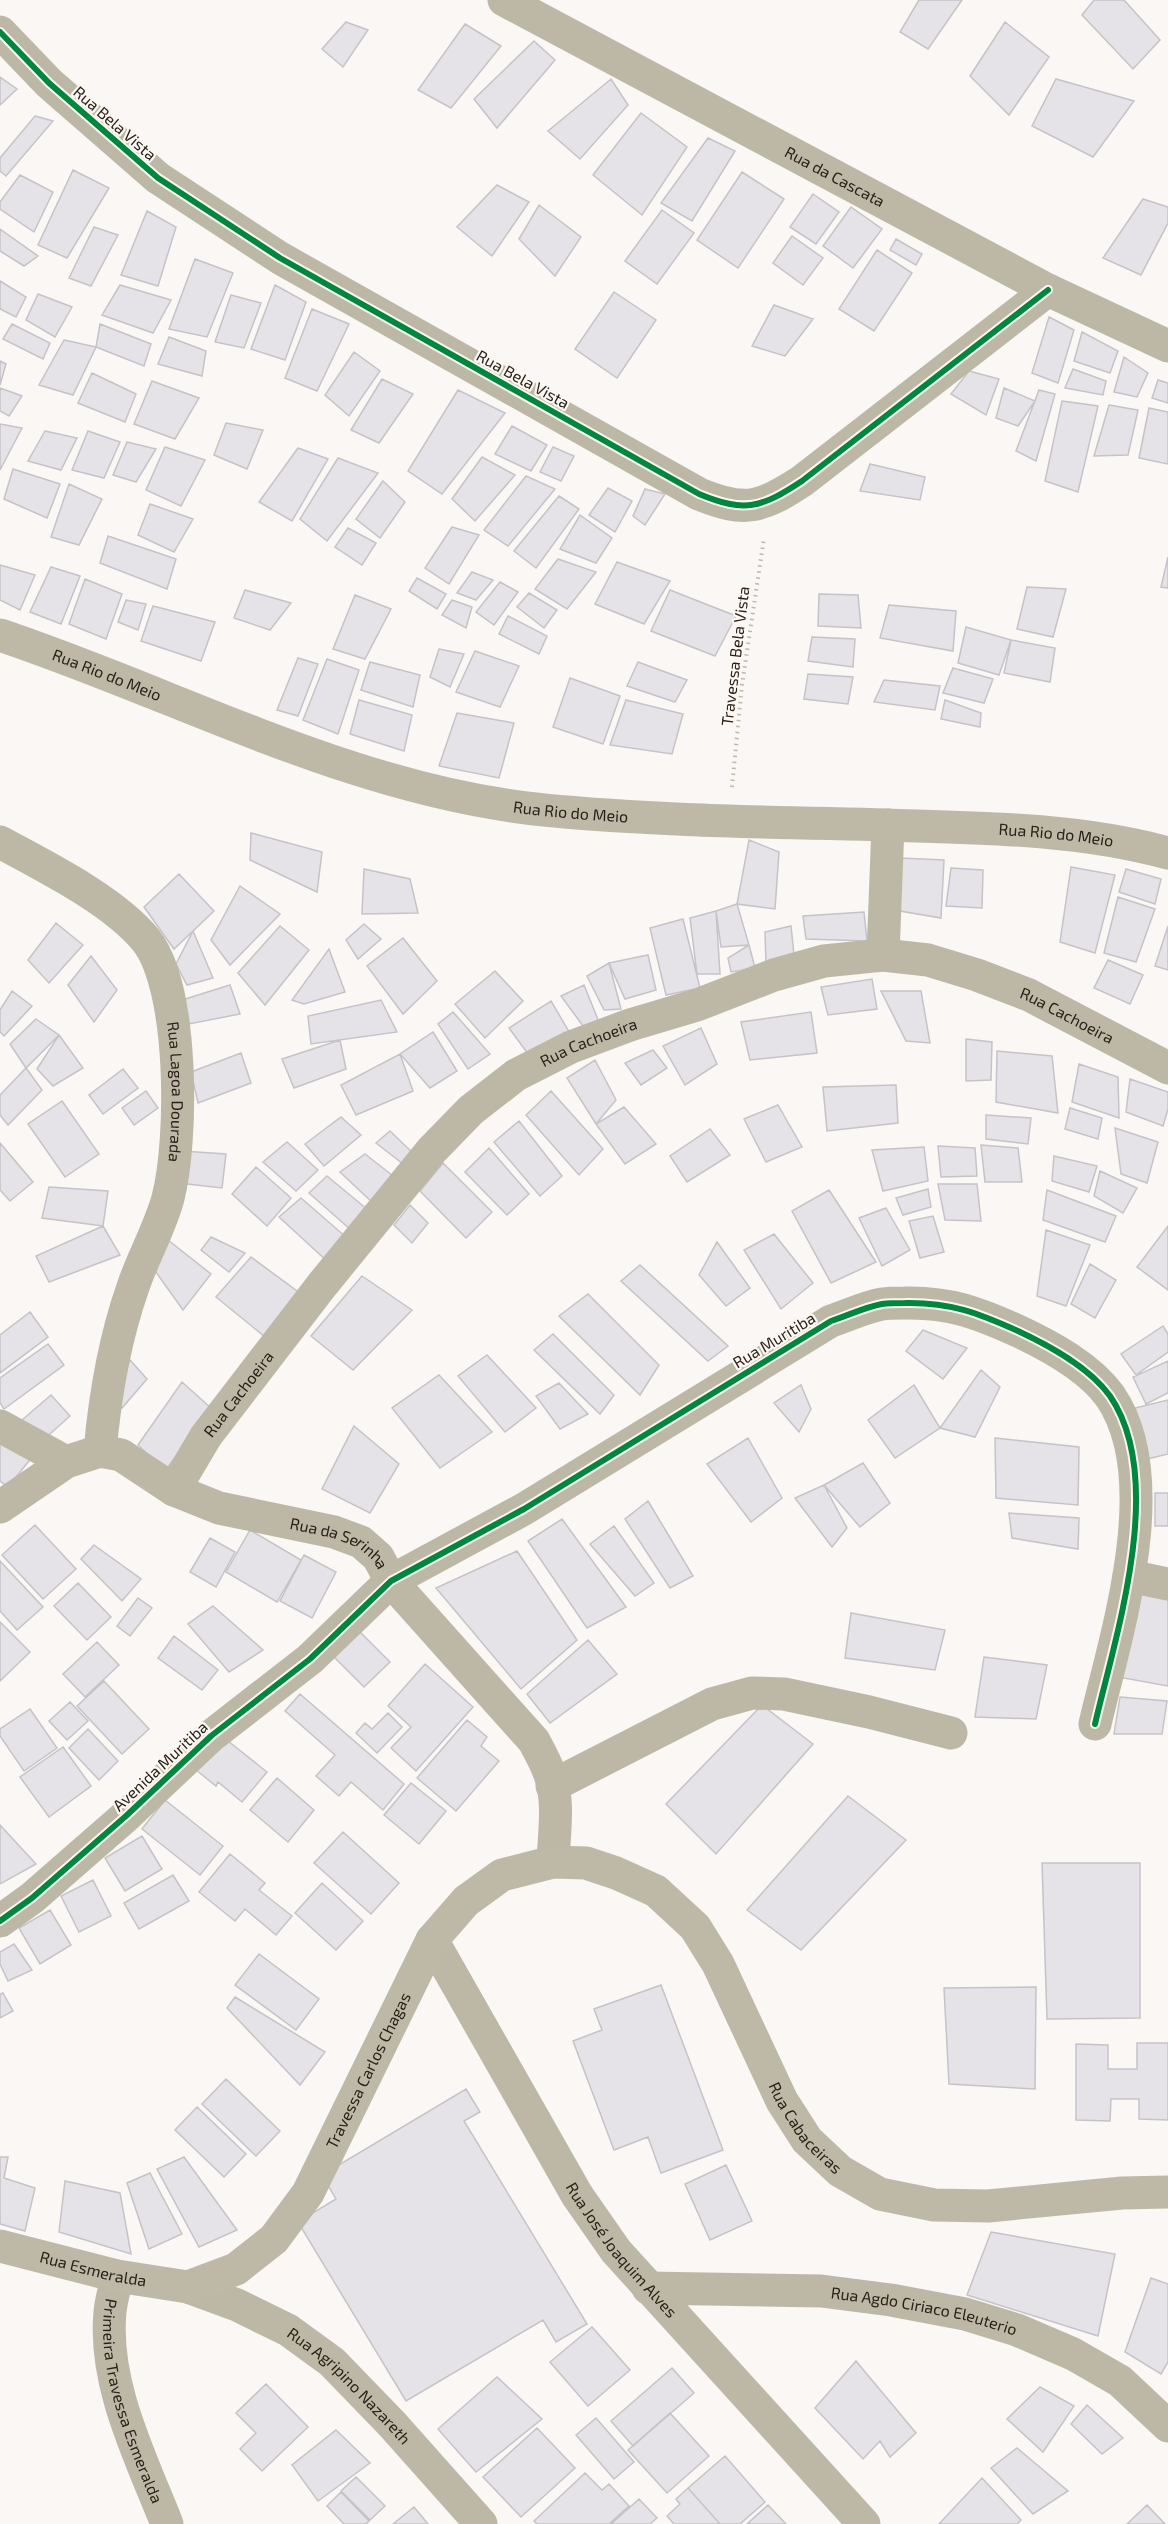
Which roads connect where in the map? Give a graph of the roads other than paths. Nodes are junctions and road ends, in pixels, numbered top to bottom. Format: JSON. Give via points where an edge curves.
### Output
{"nodes":[{"id":1,"x":504,"y":0,"type":"edge"},
{"id":2,"x":0,"y":32,"type":"edge"},
{"id":3,"x":1048,"y":290,"type":"junction"},
{"id":4,"x":1168,"y":346,"type":"edge"},
{"id":5,"x":0,"y":635,"type":"edge"},
{"id":6,"x":888,"y":825,"type":"junction"},
{"id":7,"x":0,"y":842,"type":"edge"},
{"id":8,"x":1168,"y":853,"type":"edge"},
{"id":9,"x":883,"y":955,"type":"junction"},
{"id":10,"x":1168,"y":1068,"type":"edge"},
{"id":11,"x":0,"y":1426,"type":"edge"},
{"id":12,"x":100,"y":1451,"type":"junction"},
{"id":13,"x":66,"y":1462,"type":"junction"},
{"id":14,"x":174,"y":1490,"type":"junction"},
{"id":15,"x":0,"y":1507,"type":"edge"},
{"id":16,"x":1129,"y":1576,"type":"junction"},
{"id":17,"x":391,"y":1581,"type":"junction"},
{"id":18,"x":1168,"y":1584,"type":"edge"},
{"id":19,"x":1095,"y":1724,"type":"dead end"},
{"id":20,"x":951,"y":1732,"type":"dead end"},
{"id":21,"x":552,"y":1786,"type":"junction"},
{"id":22,"x":553,"y":1862,"type":"junction"},
{"id":23,"x":0,"y":1921,"type":"edge"},
{"id":24,"x":432,"y":1940,"type":"junction"},
{"id":25,"x":1168,"y":2192,"type":"edge"},
{"id":26,"x":0,"y":2246,"type":"edge"},
{"id":27,"x":117,"y":2276,"type":"junction"},
{"id":28,"x":188,"y":2287,"type":"junction"},
{"id":29,"x":648,"y":2288,"type":"junction"},
{"id":30,"x":1168,"y":2426,"type":"edge"},
{"id":31,"x":167,"y":2524,"type":"edge"},
{"id":32,"x":481,"y":2524,"type":"edge"},
{"id":33,"x":864,"y":2524,"type":"edge"}],
"edges":[{"from":1,"to":3,"type":"street","name":"Rua da Cascata"},
{"from":2,"to":3,"type":"street","name":"Rua Bela Vista","via":[[50,83],[158,178],[280,258],[699,494],[722,503],[746,507],[776,497],[802,481]]},
{"from":3,"to":4,"type":"street","name":"Rua da Cascata"},
{"from":5,"to":6,"type":"main road","name":"Rua Rio do Meio","via":[[330,760],[477,799],[542,810]]},
{"from":6,"to":8,"type":"main road","name":"Rua Rio do Meio","via":[[1066,833]]},
{"from":6,"to":9,"type":"street"},
{"from":7,"to":12,"type":"street","name":"Rua Lagoa Dourada","via":[[121,914],[147,942],[164,978],[173,1020],[175,1158],[168,1199],[118,1332],[106,1391]]},
{"from":9,"to":10,"type":"street","name":"Rua Cachoeira","via":[[928,960],[1029,995]]},
{"from":9,"to":14,"type":"street","name":"Rua Cachoeira","via":[[824,961],[774,975],[571,1047],[516,1075],[471,1110],[432,1150],[206,1436]]},
{"from":11,"to":13,"type":"street"},
{"from":12,"to":13,"type":"street"},
{"from":12,"to":14,"type":"street","name":"Rua da Serinha","via":[[121,1455]]},
{"from":13,"to":15,"type":"street"},
{"from":14,"to":17,"type":"street","name":"Rua da Serinha","via":[[219,1508],[334,1532],[360,1542],[378,1557]]},
{"from":16,"to":17,"type":"street","name":"Rua Muritiba","via":[[1136,1513],[1135,1473],[1127,1432],[1110,1396],[1079,1366],[1031,1337],[980,1314],[935,1302],[883,1304],[831,1321],[524,1509]]},
{"from":16,"to":18,"type":"street"},
{"from":16,"to":19,"type":"street","name":"Rua Muritiba"},
{"from":17,"to":21,"type":"street","name":"Rua da Serinha","via":[[534,1741]]},
{"from":17,"to":23,"type":"street","name":"Avenida Muritiba","via":[[310,1659],[212,1736],[126,1816]]},
{"from":20,"to":21,"type":"street","via":[[784,1694],[752,1693],[712,1704]]},
{"from":21,"to":22,"type":"street","name":"Rua da Serinha","via":[[556,1811]]},
{"from":22,"to":24,"type":"main road","name":"Travessa Carlos Chagas","via":[[502,1875],[466,1902]]},
{"from":22,"to":25,"type":"main road","name":"Rua Cabaceiras","via":[[586,1863],[616,1873],[656,1892],[695,1927],[718,1964],[782,2101],[807,2140],[840,2172],[880,2194],[934,2205],[988,2206]]},
{"from":24,"to":28,"type":"main road","name":"Travessa Carlos Chagas","via":[[308,2193],[274,2239],[236,2269]]},
{"from":24,"to":29,"type":"street","name":"Rua José Joaquim Alves","via":[[577,2195]]},
{"from":26,"to":27,"type":"main road","name":"Rua Esmeralda"},
{"from":27,"to":28,"type":"main road","name":"Rua Esmeralda"},
{"from":27,"to":31,"type":"street","name":"Primeira Travessa Esmeralda","via":[[110,2312],[111,2355],[133,2438]]},
{"from":28,"to":32,"type":"street","name":"Rua Agripino Nazareth","via":[[288,2330],[332,2362]]},
{"from":29,"to":30,"type":"street","name":"Rua Agdo Ciriaco Eleuterio","via":[[821,2291],[965,2314],[1017,2330],[1073,2354],[1120,2381]]},
{"from":29,"to":33,"type":"street","name":"Rua José Joaquim Alves"}]}
